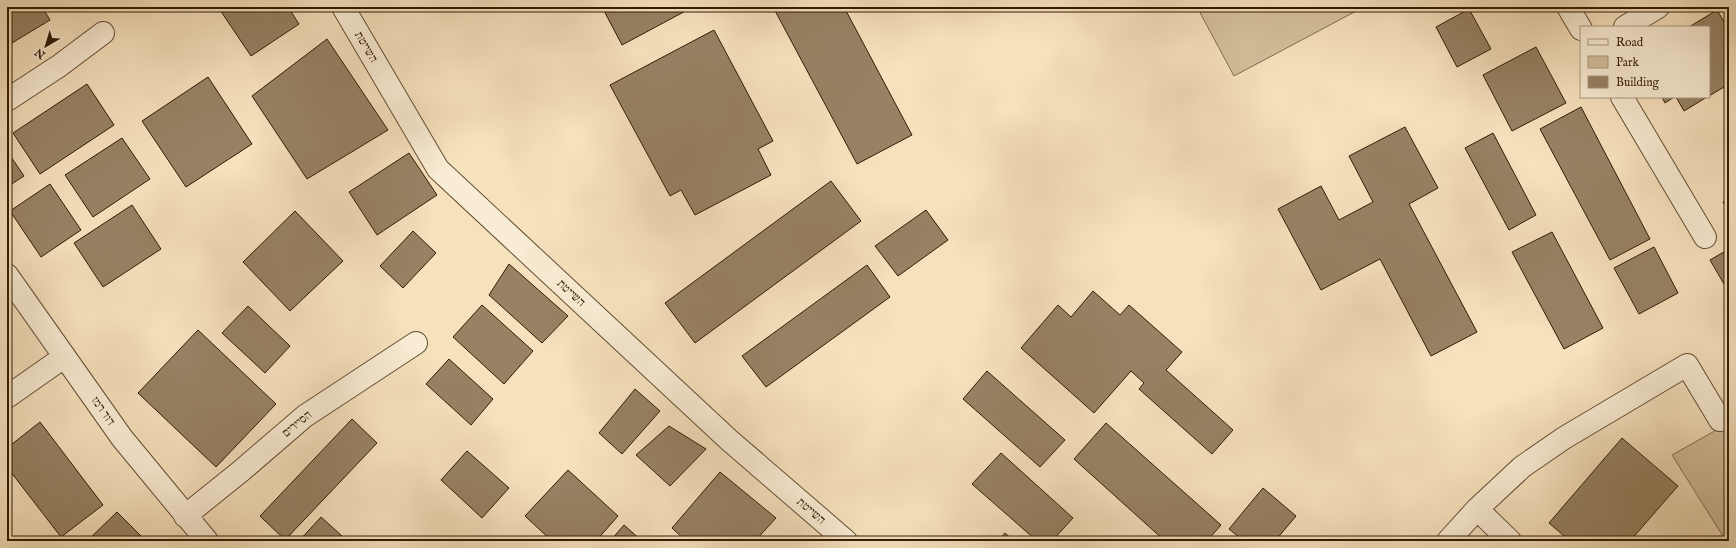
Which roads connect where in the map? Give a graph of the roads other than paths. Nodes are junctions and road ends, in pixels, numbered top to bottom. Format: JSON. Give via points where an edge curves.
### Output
{"nodes":[{"id":1,"x":342,"y":7,"type":"edge"},
{"id":2,"x":1568,"y":7,"type":"edge"},
{"id":3,"x":1658,"y":7,"type":"edge"},
{"id":4,"x":1580,"y":26,"type":"edge"},
{"id":5,"x":1627,"y":26,"type":"edge"},
{"id":6,"x":103,"y":33,"type":"dead end"},
{"id":7,"x":1623,"y":98,"type":"edge"},
{"id":8,"x":7,"y":100,"type":"edge"},
{"id":9,"x":1705,"y":237,"type":"dead end"},
{"id":10,"x":7,"y":275,"type":"edge"},
{"id":11,"x":416,"y":343,"type":"dead end"},
{"id":12,"x":64,"y":356,"type":"junction"},
{"id":13,"x":7,"y":397,"type":"edge"},
{"id":14,"x":1720,"y":420,"type":"dead end"},
{"id":15,"x":1477,"y":509,"type":"junction"},
{"id":16,"x":186,"y":516,"type":"junction"},
{"id":17,"x":207,"y":541,"type":"edge"},
{"id":18,"x":846,"y":541,"type":"edge"},
{"id":19,"x":1448,"y":541,"type":"edge"},
{"id":20,"x":1510,"y":541,"type":"edge"}],
"edges":[{"from":1,"to":18,"type":"street","name":"השייטת","via":[[438,169],[730,440]]},
{"from":2,"to":4,"type":"street"},
{"from":3,"to":5,"type":"street"},
{"from":6,"to":8,"type":"street"},
{"from":7,"to":9,"type":"street"},
{"from":10,"to":12,"type":"street","name":"דוד רמז"},
{"from":11,"to":16,"type":"street","name":"הסיירים","via":[[305,416]]},
{"from":12,"to":13,"type":"street"},
{"from":12,"to":16,"type":"street","name":"דוד רמז","via":[[122,438]]},
{"from":14,"to":15,"type":"street","via":[[1687,365],[1564,438],[1522,467]]},
{"from":15,"to":19,"type":"street"},
{"from":15,"to":20,"type":"street"},
{"from":16,"to":17,"type":"street","name":"דוד רמז"}]}
